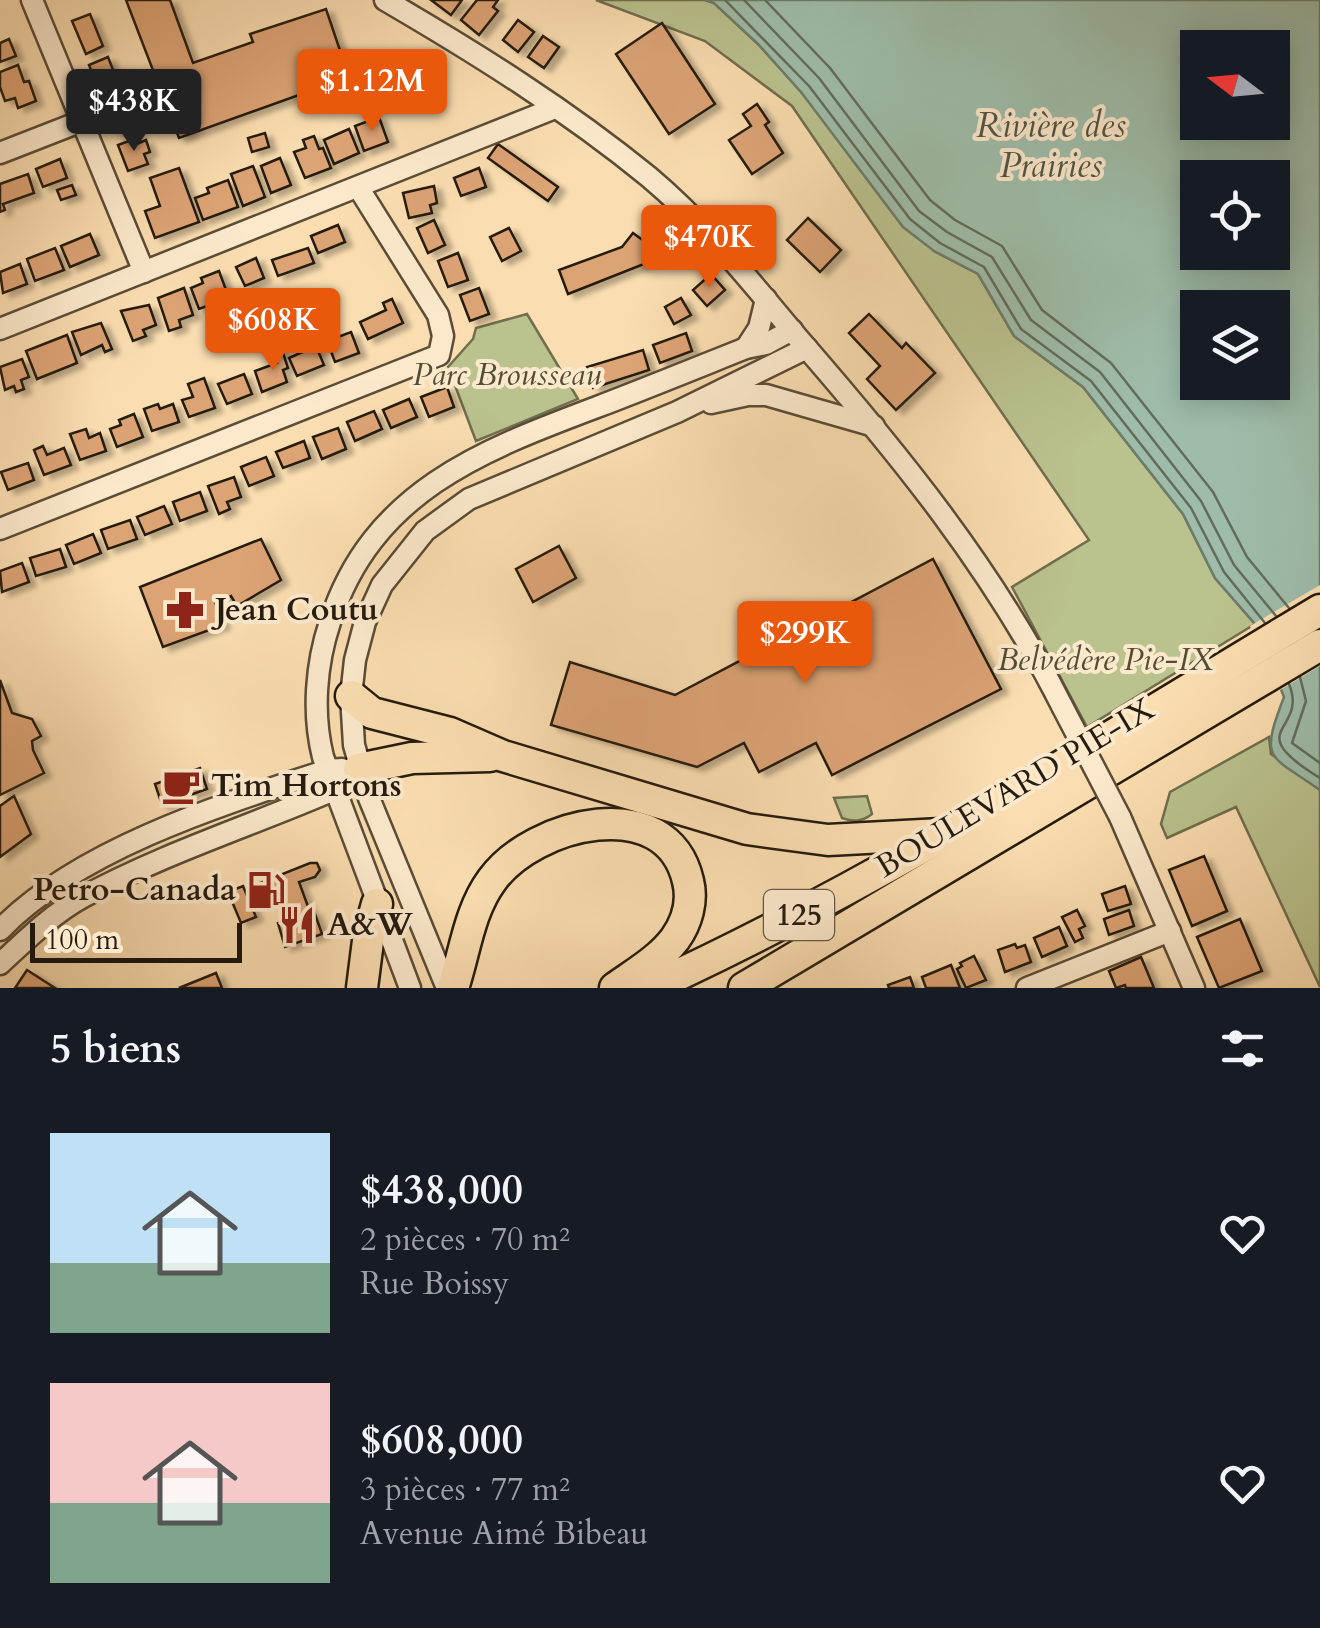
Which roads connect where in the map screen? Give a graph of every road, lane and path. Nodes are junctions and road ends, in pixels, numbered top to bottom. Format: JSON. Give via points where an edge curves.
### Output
{"nodes":[{"id":1,"x":32,"y":0,"type":"edge"},
{"id":2,"x":385,"y":0,"type":"edge"},
{"id":3,"x":555,"y":108,"type":"junction"},
{"id":4,"x":82,"y":121,"type":"junction"},
{"id":5,"x":0,"y":153,"type":"edge"},
{"id":6,"x":358,"y":186,"type":"junction"},
{"id":7,"x":144,"y":272,"type":"junction"},
{"id":8,"x":766,"y":298,"type":"junction"},
{"id":9,"x":0,"y":329,"type":"edge"},
{"id":10,"x":792,"y":330,"type":"junction"},
{"id":11,"x":746,"y":348,"type":"junction"},
{"id":12,"x":807,"y":348,"type":"junction"},
{"id":13,"x":677,"y":412,"type":"junction"},
{"id":14,"x":874,"y":426,"type":"junction"},
{"id":15,"x":0,"y":529,"type":"edge"},
{"id":16,"x":1320,"y":610,"type":"edge"},
{"id":17,"x":1320,"y":646,"type":"edge"},
{"id":18,"x":351,"y":696,"type":"junction"},
{"id":19,"x":1138,"y":738,"type":"junction"},
{"id":20,"x":503,"y":756,"type":"junction"},
{"id":21,"x":341,"y":776,"type":"junction"},
{"id":22,"x":944,"y":834,"type":"junction"},
{"id":23,"x":377,"y":904,"type":"junction"},
{"id":24,"x":0,"y":930,"type":"edge"},
{"id":25,"x":1170,"y":931,"type":"junction"},
{"id":26,"x":0,"y":964,"type":"edge"},
{"id":27,"x":362,"y":988,"type":"edge"},
{"id":28,"x":410,"y":988,"type":"edge"},
{"id":29,"x":450,"y":988,"type":"edge"},
{"id":30,"x":615,"y":988,"type":"edge"},
{"id":31,"x":650,"y":988,"type":"edge"},
{"id":32,"x":744,"y":988,"type":"edge"},
{"id":33,"x":1027,"y":988,"type":"edge"},
{"id":34,"x":1194,"y":988,"type":"edge"}],
"edges":[{"from":1,"to":4,"type":"street"},
{"from":2,"to":3,"type":"street"},
{"from":3,"to":6,"type":"street"},
{"from":3,"to":8,"type":"street","via":[[650,178]]},
{"from":4,"to":5,"type":"street"},
{"from":4,"to":7,"type":"street"},
{"from":6,"to":7,"type":"street"},
{"from":6,"to":15,"type":"street","via":[[438,315],[438,354]]},
{"from":7,"to":9,"type":"street"},
{"from":8,"to":10,"type":"street"},
{"from":8,"to":11,"type":"street"},
{"from":10,"to":11,"type":"street"},
{"from":10,"to":12,"type":"street"},
{"from":11,"to":21,"type":"street","via":[[477,457],[437,478],[390,518],[346,582],[324,641],[317,714],[322,752]]},
{"from":12,"to":13,"type":"street"},
{"from":12,"to":14,"type":"street"},
{"from":13,"to":14,"type":"street","via":[[759,394]]},
{"from":13,"to":18,"type":"street","via":[[481,492],[434,522],[376,597]]},
{"from":14,"to":25,"type":"street","bridge":true,"via":[[942,512],[1033,652],[1120,817]]},
{"from":16,"to":19,"type":"highway","name":"BOULEVARD PIE-IX","number":"125"},
{"from":17,"to":19,"type":"highway","name":"BOULEVARD PIE-IX","number":"125"},
{"from":18,"to":20,"type":"highway","via":[[372,712]]},
{"from":18,"to":21,"type":"street","via":[[354,746]]},
{"from":19,"to":22,"type":"highway","name":"BOULEVARD PIE-IX","number":"125"},
{"from":19,"to":32,"type":"highway","name":"BOULEVARD PIE-IX","number":"125"},
{"from":20,"to":21,"type":"highway","via":[[412,758]]},
{"from":20,"to":22,"type":"highway","via":[[762,832],[828,840]]},
{"from":21,"to":23,"type":"street"},
{"from":21,"to":24,"type":"street","via":[[244,797],[158,832],[70,876]]},
{"from":21,"to":26,"type":"street","via":[[81,898]]},
{"from":21,"to":29,"type":"street"},
{"from":22,"to":31,"type":"highway","name":"BOULEVARD PIE-IX","number":"125"},
{"from":23,"to":27,"type":"highway"},
{"from":23,"to":28,"type":"street"},
{"from":25,"to":33,"type":"street"},
{"from":25,"to":34,"type":"street"},
{"from":29,"to":30,"type":"highway","via":[[477,907],[504,865],[550,834],[600,824],[628,826],[658,839],[680,860],[690,889],[676,938]]}]}
